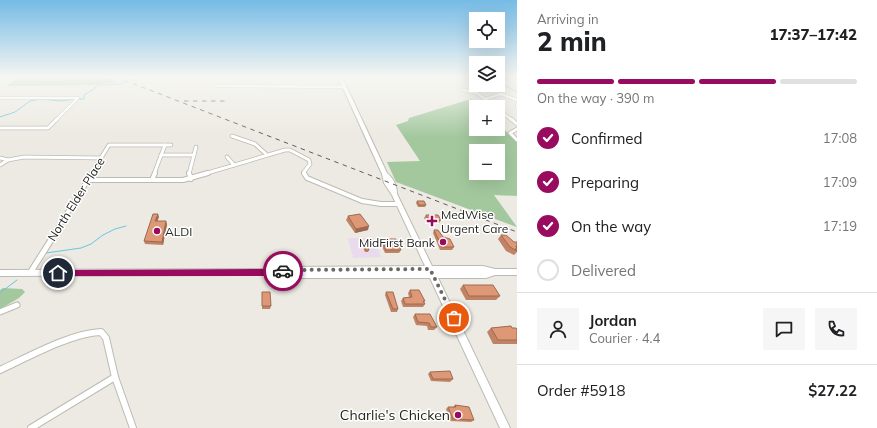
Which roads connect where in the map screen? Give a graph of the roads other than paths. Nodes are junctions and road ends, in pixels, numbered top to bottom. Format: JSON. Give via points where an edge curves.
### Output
{"nodes":[{"id":1,"x":349,"y":97,"type":"edge"},
{"id":2,"x":482,"y":97,"type":"edge"},
{"id":3,"x":492,"y":97,"type":"edge"},
{"id":4,"x":0,"y":98,"type":"edge"},
{"id":5,"x":485,"y":99,"type":"joint"},
{"id":6,"x":505,"y":115,"type":"edge"},
{"id":7,"x":517,"y":124,"type":"edge"},
{"id":8,"x":0,"y":128,"type":"edge"},
{"id":9,"x":517,"y":129,"type":"edge"},
{"id":10,"x":232,"y":136,"type":"dead end"},
{"id":11,"x":517,"y":140,"type":"edge"},
{"id":12,"x":165,"y":145,"type":"junction"},
{"id":13,"x":171,"y":145,"type":"dead end"},
{"id":14,"x":196,"y":147,"type":"dead end"},
{"id":15,"x":266,"y":154,"type":"junction"},
{"id":16,"x":161,"y":155,"type":"junction"},
{"id":17,"x":194,"y":155,"type":"junction"},
{"id":18,"x":227,"y":157,"type":"dead end"},
{"id":19,"x":0,"y":158,"type":"edge"},
{"id":20,"x":102,"y":158,"type":"junction"},
{"id":21,"x":8,"y":160,"type":"junction"},
{"id":22,"x":0,"y":164,"type":"edge"},
{"id":23,"x":234,"y":165,"type":"junction"},
{"id":24,"x":191,"y":178,"type":"junction"},
{"id":25,"x":88,"y":179,"type":"junction"},
{"id":26,"x":152,"y":180,"type":"junction"},
{"id":27,"x":399,"y":204,"type":"junction"},
{"id":28,"x":432,"y":272,"type":"junction"},
{"id":29,"x":517,"y":272,"type":"edge"},
{"id":30,"x":0,"y":273,"type":"edge"},
{"id":31,"x":30,"y":273,"type":"junction"},
{"id":32,"x":17,"y":304,"type":"dead end"},
{"id":33,"x":0,"y":312,"type":"edge"},
{"id":34,"x":0,"y":370,"type":"edge"},
{"id":35,"x":115,"y":377,"type":"junction"},
{"id":36,"x":31,"y":428,"type":"edge"},
{"id":37,"x":133,"y":428,"type":"edge"},
{"id":38,"x":506,"y":428,"type":"edge"}],
"edges":[{"from":1,"to":27,"type":"main road","via":[[385,174],[390,178]]},
{"from":2,"to":5,"type":"street"},
{"from":3,"to":5,"type":"street"},
{"from":4,"to":8,"type":"street","via":[[78,98],[48,128]]},
{"from":6,"to":7,"type":"street"},
{"from":9,"to":11,"type":"street","via":[[510,133]]},
{"from":10,"to":15,"type":"street","via":[[255,144]]},
{"from":12,"to":13,"type":"street"},
{"from":12,"to":16,"type":"street"},
{"from":12,"to":20,"type":"street","name":"North Elder Place","via":[[109,146]]},
{"from":14,"to":17,"type":"street"},
{"from":15,"to":23,"type":"street"},
{"from":15,"to":27,"type":"street","via":[[285,150],[307,158],[310,164],[304,172],[305,176],[315,182],[362,201]]},
{"from":16,"to":17,"type":"street"},
{"from":16,"to":26,"type":"street"},
{"from":17,"to":24,"type":"street","via":[[189,172]]},
{"from":18,"to":23,"type":"street"},
{"from":19,"to":21,"type":"street"},
{"from":20,"to":21,"type":"street","via":[[24,157]]},
{"from":20,"to":25,"type":"street","name":"North Elder Place"},
{"from":21,"to":22,"type":"street"},
{"from":23,"to":24,"type":"street"},
{"from":24,"to":26,"type":"street"},
{"from":25,"to":26,"type":"street"},
{"from":25,"to":31,"type":"street","name":"North Elder Place"},
{"from":27,"to":28,"type":"main road"},
{"from":28,"to":29,"type":"main road","via":[[486,275],[495,272]]},
{"from":28,"to":31,"type":"main road","via":[[288,275],[279,272]]},
{"from":28,"to":38,"type":"main road"},
{"from":30,"to":31,"type":"main road"},
{"from":32,"to":33,"type":"street"},
{"from":34,"to":35,"type":"street","via":[[90,332],[99,332],[106,338]]},
{"from":35,"to":36,"type":"street"},
{"from":35,"to":37,"type":"street"}]}
